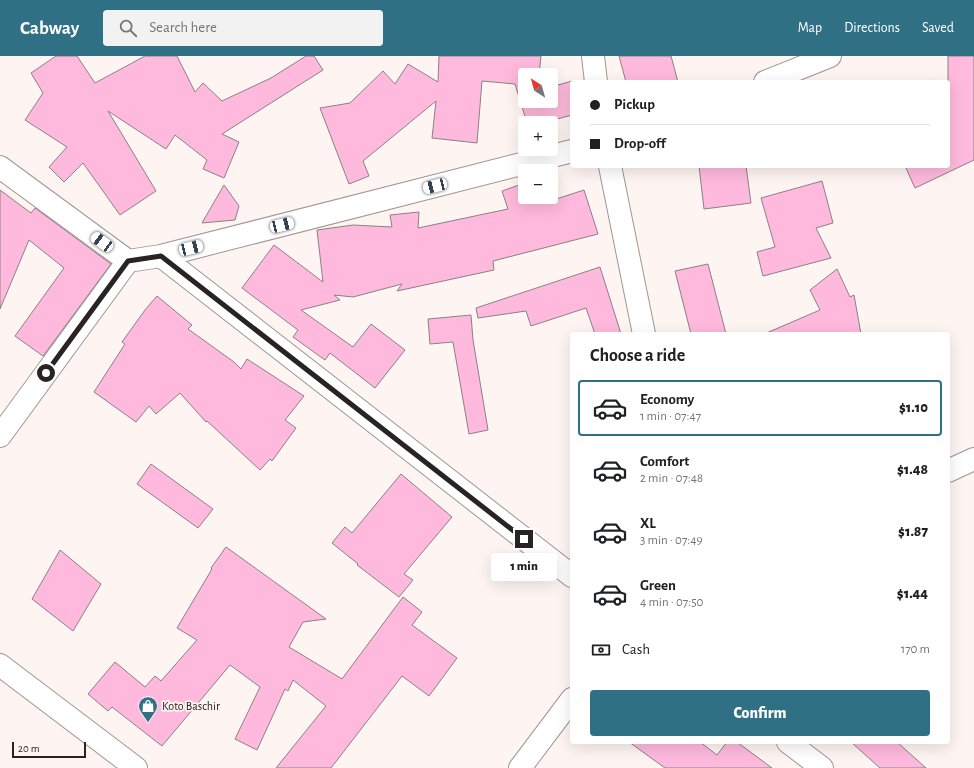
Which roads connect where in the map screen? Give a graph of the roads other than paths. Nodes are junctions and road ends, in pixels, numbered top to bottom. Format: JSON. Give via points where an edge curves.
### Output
{"nodes":[{"id":1,"x":592,"y":56,"type":"edge"},
{"id":2,"x":830,"y":56,"type":"edge"},
{"id":3,"x":596,"y":80,"type":"edge"},
{"id":4,"x":770,"y":80,"type":"edge"},
{"id":5,"x":570,"y":152,"type":"edge"},
{"id":6,"x":0,"y":167,"type":"edge"},
{"id":7,"x":610,"y":168,"type":"edge"},
{"id":8,"x":161,"y":256,"type":"junction"},
{"id":9,"x":128,"y":261,"type":"junction"},
{"id":10,"x":644,"y":332,"type":"edge"},
{"id":11,"x":0,"y":436,"type":"edge"},
{"id":12,"x":974,"y":459,"type":"edge"},
{"id":13,"x":950,"y":470,"type":"edge"},
{"id":14,"x":570,"y":574,"type":"edge"},
{"id":15,"x":0,"y":665,"type":"edge"},
{"id":16,"x":570,"y":702,"type":"edge"},
{"id":17,"x":791,"y":744,"type":"edge"},
{"id":18,"x":136,"y":768,"type":"edge"},
{"id":19,"x":520,"y":768,"type":"edge"},
{"id":20,"x":822,"y":768,"type":"edge"}],
"edges":[{"from":1,"to":3,"type":"street"},
{"from":2,"to":4,"type":"street"},
{"from":5,"to":8,"type":"street"},
{"from":6,"to":9,"type":"street"},
{"from":7,"to":10,"type":"street"},
{"from":8,"to":9,"type":"street"},
{"from":8,"to":14,"type":"street"},
{"from":9,"to":11,"type":"street"},
{"from":12,"to":13,"type":"street"},
{"from":15,"to":18,"type":"street"},
{"from":16,"to":19,"type":"street"},
{"from":17,"to":20,"type":"street"}]}
